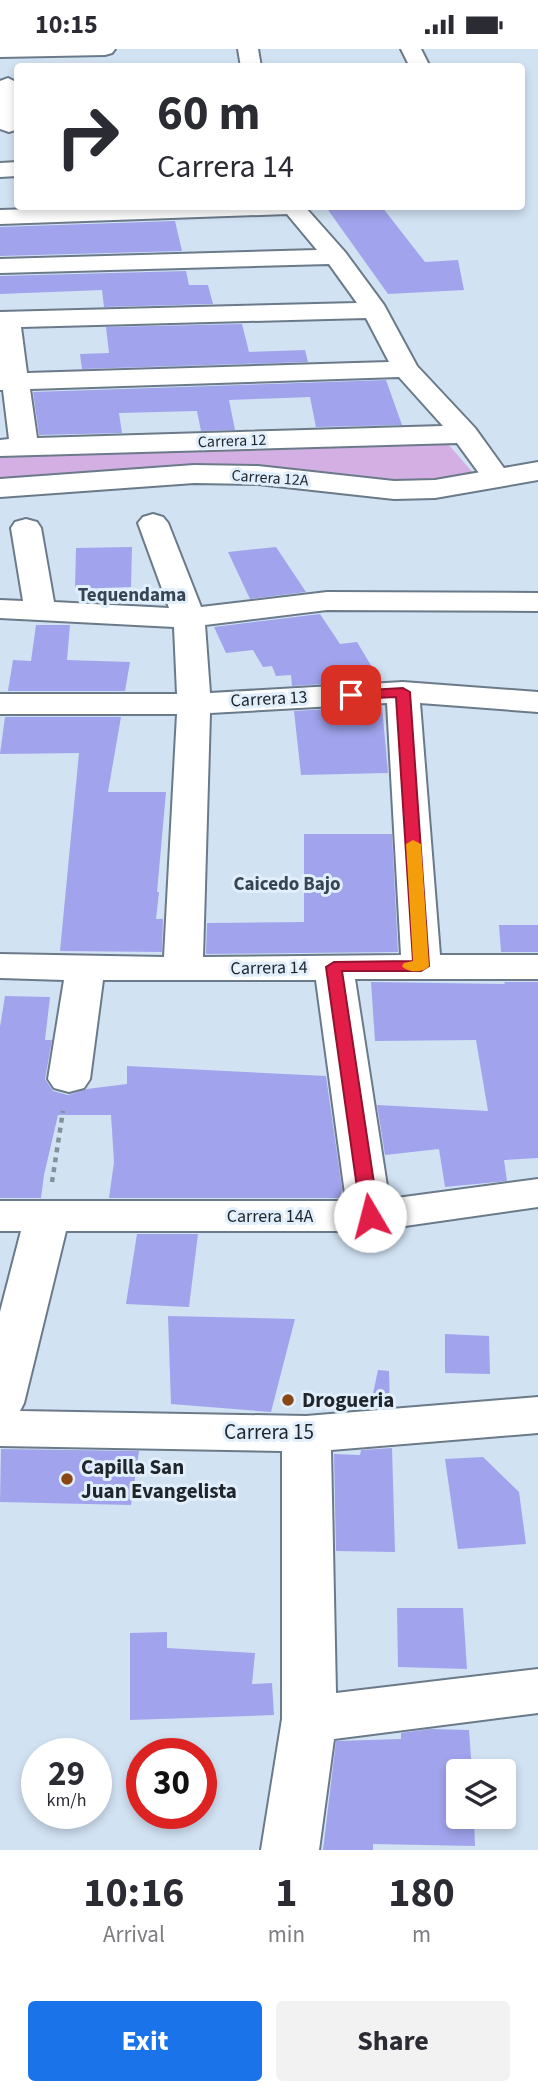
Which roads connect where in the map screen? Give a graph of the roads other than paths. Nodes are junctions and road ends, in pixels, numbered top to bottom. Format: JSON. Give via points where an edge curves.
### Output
{"nodes":[{"id":1,"x":105,"y":49,"type":"edge"},
{"id":2,"x":0,"y":51,"type":"edge"},
{"id":3,"x":8,"y":84,"type":"edge"},
{"id":4,"x":9,"y":127,"type":"edge"},
{"id":5,"x":204,"y":210,"type":"edge"},
{"id":6,"x":294,"y":210,"type":"edge"},
{"id":7,"x":0,"y":217,"type":"edge"},
{"id":8,"x":336,"y":257,"type":"junction"},
{"id":9,"x":0,"y":266,"type":"edge"},
{"id":10,"x":375,"y":310,"type":"junction"},
{"id":11,"x":4,"y":320,"type":"edge"},
{"id":12,"x":406,"y":369,"type":"junction"},
{"id":13,"x":8,"y":382,"type":"edge"},
{"id":14,"x":465,"y":434,"type":"junction"},
{"id":15,"x":12,"y":448,"type":"edge"},
{"id":16,"x":538,"y":471,"type":"edge"},
{"id":17,"x":497,"y":478,"type":"junction"},
{"id":18,"x":0,"y":488,"type":"edge"},
{"id":19,"x":153,"y":523,"type":"dead end"},
{"id":20,"x":26,"y":528,"type":"dead end"},
{"id":21,"x":538,"y":602,"type":"edge"},
{"id":22,"x":0,"y":609,"type":"edge"},
{"id":23,"x":40,"y":611,"type":"junction"},
{"id":24,"x":189,"y":618,"type":"junction"},
{"id":25,"x":403,"y":692,"type":"junction"},
{"id":26,"x":538,"y":702,"type":"edge"},
{"id":27,"x":194,"y":703,"type":"junction"},
{"id":28,"x":2,"y":711,"type":"edge"},
{"id":29,"x":0,"y":966,"type":"edge"},
{"id":30,"x":421,"y":966,"type":"junction"},
{"id":31,"x":334,"y":967,"type":"junction"},
{"id":32,"x":538,"y":967,"type":"edge"},
{"id":33,"x":85,"y":969,"type":"junction"},
{"id":34,"x":183,"y":970,"type":"junction"},
{"id":35,"x":69,"y":1079,"type":"road end"},
{"id":36,"x":538,"y":1193,"type":"edge"},
{"id":37,"x":0,"y":1216,"type":"edge"},
{"id":38,"x":370,"y":1216,"type":"junction"},
{"id":39,"x":47,"y":1217,"type":"junction"},
{"id":40,"x":0,"y":1403,"type":"edge"},
{"id":41,"x":538,"y":1415,"type":"edge"},
{"id":42,"x":0,"y":1428,"type":"edge"},
{"id":43,"x":306,"y":1434,"type":"junction"},
{"id":44,"x":538,"y":1691,"type":"edge"},
{"id":45,"x":310,"y":1719,"type":"junction"},
{"id":46,"x":290,"y":1850,"type":"edge"}],
"edges":[{"from":1,"to":2,"type":"street"},
{"from":3,"to":4,"type":"street"},
{"from":5,"to":7,"type":"street"},
{"from":6,"to":8,"type":"street"},
{"from":8,"to":9,"type":"street"},
{"from":8,"to":10,"type":"street"},
{"from":10,"to":11,"type":"street"},
{"from":10,"to":12,"type":"street"},
{"from":11,"to":13,"type":"street"},
{"from":12,"to":13,"type":"street"},
{"from":12,"to":14,"type":"street"},
{"from":13,"to":15,"type":"street"},
{"from":14,"to":15,"type":"street","name":"Carrera 12"},
{"from":14,"to":17,"type":"street"},
{"from":16,"to":17,"type":"street","name":"Carrera 12A"},
{"from":17,"to":18,"type":"street","name":"Carrera 12A","via":[[435,489],[394,490],[258,475],[194,474]]},
{"from":19,"to":24,"type":"street"},
{"from":20,"to":23,"type":"street"},
{"from":21,"to":24,"type":"street","via":[[327,601]]},
{"from":22,"to":23,"type":"street"},
{"from":23,"to":24,"type":"street"},
{"from":24,"to":27,"type":"street"},
{"from":25,"to":26,"type":"street","name":"Carrera 13"},
{"from":25,"to":27,"type":"street","name":"Carrera 13"},
{"from":25,"to":30,"type":"street"},
{"from":27,"to":28,"type":"street","name":"Carrera 13"},
{"from":27,"to":34,"type":"street"},
{"from":29,"to":33,"type":"street","name":"Carrera 14"},
{"from":30,"to":31,"type":"street","name":"Carrera 14"},
{"from":30,"to":32,"type":"street","name":"Carrera 14"},
{"from":31,"to":34,"type":"street","name":"Carrera 14"},
{"from":31,"to":38,"type":"street"},
{"from":33,"to":34,"type":"street","name":"Carrera 14"},
{"from":33,"to":35,"type":"street"},
{"from":36,"to":38,"type":"street","name":"Carrera 14A"},
{"from":37,"to":39,"type":"street","name":"Carrera 14A"},
{"from":38,"to":39,"type":"street","name":"Carrera 14A"},
{"from":39,"to":40,"type":"street"},
{"from":41,"to":43,"type":"street","name":"Carrera 15"},
{"from":42,"to":43,"type":"street","name":"Carrera 15"},
{"from":43,"to":45,"type":"street"},
{"from":44,"to":45,"type":"street"},
{"from":45,"to":46,"type":"street"}]}
